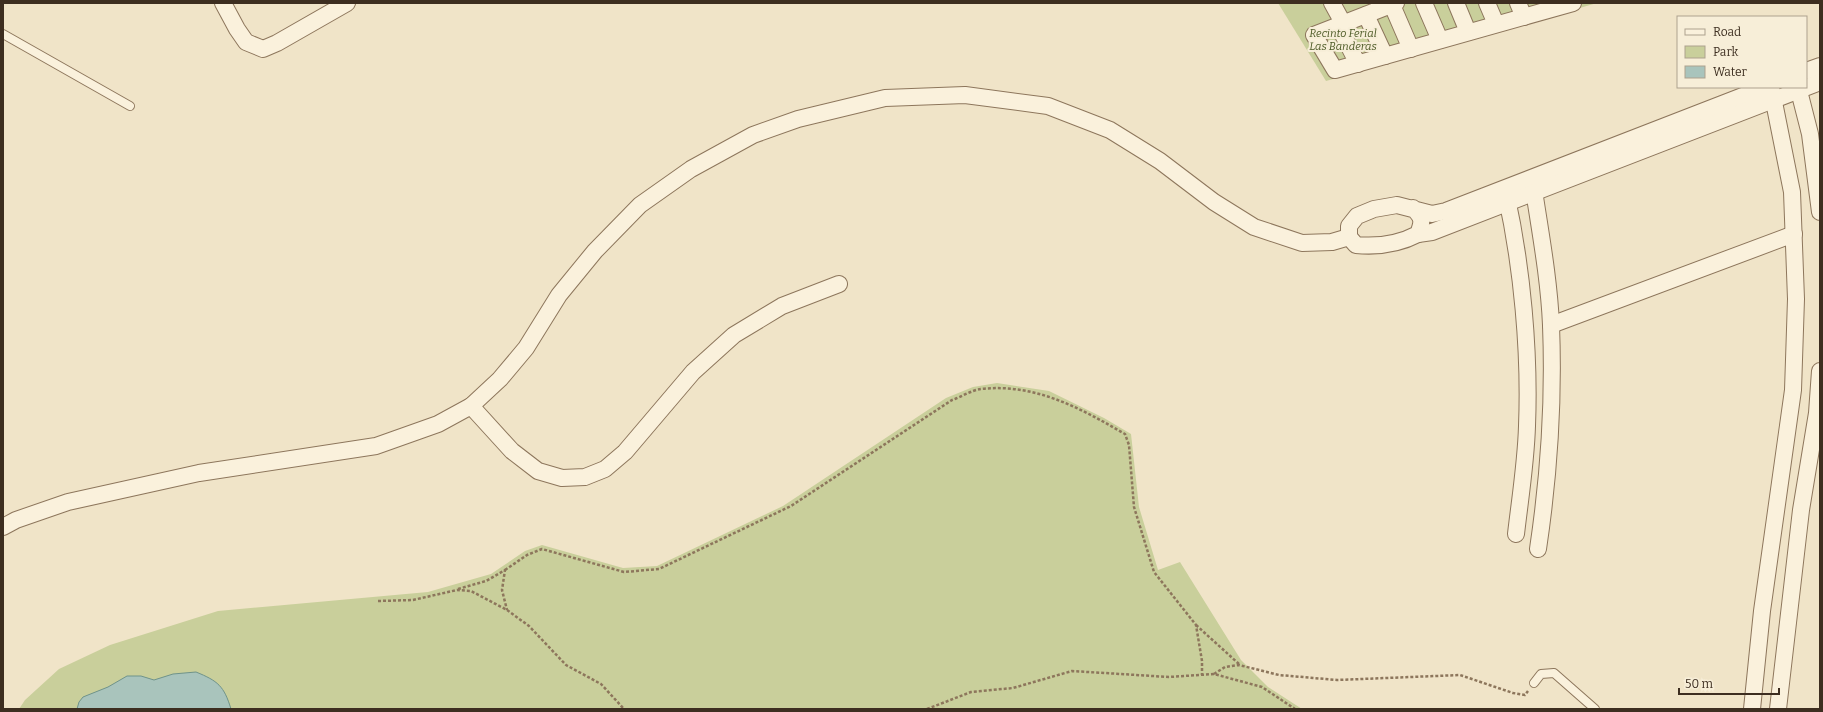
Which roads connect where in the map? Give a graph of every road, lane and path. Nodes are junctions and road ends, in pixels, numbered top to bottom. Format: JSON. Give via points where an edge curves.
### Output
{"nodes":[{"id":1,"x":223,"y":3,"type":"edge"},
{"id":2,"x":347,"y":3,"type":"edge"},
{"id":3,"x":1332,"y":3,"type":"edge"},
{"id":4,"x":1424,"y":3,"type":"edge"},
{"id":5,"x":1456,"y":3,"type":"edge"},
{"id":6,"x":1487,"y":3,"type":"edge"},
{"id":7,"x":1573,"y":3,"type":"edge"},
{"id":8,"x":1394,"y":4,"type":"edge"},
{"id":9,"x":1551,"y":6,"type":"edge"},
{"id":10,"x":1371,"y":10,"type":"edge"},
{"id":11,"x":1521,"y":10,"type":"edge"},
{"id":12,"x":1340,"y":24,"type":"junction"},
{"id":13,"x":1496,"y":24,"type":"junction"},
{"id":14,"x":1468,"y":32,"type":"junction"},
{"id":15,"x":3,"y":34,"type":"edge"},
{"id":16,"x":1440,"y":40,"type":"junction"},
{"id":17,"x":1411,"y":48,"type":"junction"},
{"id":18,"x":1385,"y":56,"type":"junction"},
{"id":19,"x":1358,"y":64,"type":"junction"},
{"id":20,"x":1820,"y":66,"type":"edge"},
{"id":21,"x":1807,"y":71,"type":"edge"},
{"id":22,"x":1820,"y":82,"type":"edge"},
{"id":23,"x":1807,"y":86,"type":"edge"},
{"id":24,"x":1798,"y":89,"type":"edge"},
{"id":25,"x":1770,"y":91,"type":"edge"},
{"id":26,"x":130,"y":106,"type":"dead end"},
{"id":27,"x":1533,"y":185,"type":"junction"},
{"id":28,"x":1506,"y":196,"type":"junction"},
{"id":29,"x":1413,"y":208,"type":"junction"},
{"id":30,"x":1820,"y":212,"type":"edge"},
{"id":31,"x":1418,"y":234,"type":"junction"},
{"id":32,"x":1794,"y":234,"type":"junction"},
{"id":33,"x":1349,"y":237,"type":"junction"},
{"id":34,"x":839,"y":284,"type":"dead end"},
{"id":35,"x":1551,"y":325,"type":"junction"},
{"id":36,"x":1820,"y":371,"type":"edge"},
{"id":37,"x":471,"y":406,"type":"junction"},
{"id":38,"x":1527,"y":426,"type":"junction"},
{"id":39,"x":1550,"y":428,"type":"junction"},
{"id":40,"x":1778,"y":506,"type":"junction"},
{"id":41,"x":1801,"y":510,"type":"junction"},
{"id":42,"x":3,"y":527,"type":"edge"},
{"id":43,"x":1516,"y":534,"type":"dead end"},
{"id":44,"x":1538,"y":549,"type":"dead end"},
{"id":45,"x":505,"y":570,"type":"junction"},
{"id":46,"x":457,"y":590,"type":"junction"},
{"id":47,"x":378,"y":601,"type":"dead end"},
{"id":48,"x":507,"y":610,"type":"junction"},
{"id":49,"x":1196,"y":625,"type":"junction"},
{"id":50,"x":1239,"y":665,"type":"junction"},
{"id":51,"x":1214,"y":674,"type":"junction"},
{"id":52,"x":1202,"y":675,"type":"junction"},
{"id":53,"x":1534,"y":683,"type":"joint"},
{"id":54,"x":624,"y":709,"type":"edge"},
{"id":55,"x":927,"y":709,"type":"edge"},
{"id":56,"x":1295,"y":709,"type":"edge"},
{"id":57,"x":1596,"y":709,"type":"edge"},
{"id":58,"x":1752,"y":709,"type":"edge"},
{"id":59,"x":1778,"y":709,"type":"edge"}],
"edges":[{"from":1,"to":2,"type":"street","via":[[246,42],[263,49]]},
{"from":3,"to":12,"type":"street"},
{"from":4,"to":16,"type":"street"},
{"from":5,"to":14,"type":"street"},
{"from":6,"to":13,"type":"street"},
{"from":7,"to":9,"type":"street"},
{"from":8,"to":10,"type":"street"},
{"from":8,"to":17,"type":"street"},
{"from":9,"to":11,"type":"street"},
{"from":10,"to":12,"type":"street"},
{"from":10,"to":18,"type":"street"},
{"from":11,"to":13,"type":"street"},
{"from":12,"to":19,"type":"street"},
{"from":12,"to":19,"type":"street","via":[[1314,35],[1335,70]]},
{"from":13,"to":14,"type":"street"},
{"from":14,"to":16,"type":"street"},
{"from":15,"to":26,"type":"lane"},
{"from":16,"to":17,"type":"street"},
{"from":17,"to":18,"type":"street"},
{"from":18,"to":19,"type":"street"},
{"from":20,"to":21,"type":"street"},
{"from":22,"to":23,"type":"street"},
{"from":24,"to":25,"type":"street"},
{"from":24,"to":30,"type":"street","via":[[1810,134]]},
{"from":25,"to":27,"type":"street"},
{"from":25,"to":32,"type":"street","via":[[1792,192]]},
{"from":27,"to":28,"type":"street"},
{"from":27,"to":35,"type":"street"},
{"from":28,"to":29,"type":"street","via":[[1432,214]]},
{"from":28,"to":31,"type":"street","via":[[1432,232]]},
{"from":28,"to":38,"type":"street","via":[[1515,243],[1525,330]]},
{"from":29,"to":31,"type":"street","via":[[1421,216],[1422,225]]},
{"from":29,"to":33,"type":"street","via":[[1397,205],[1374,208],[1357,216],[1349,226]]},
{"from":31,"to":33,"type":"street","via":[[1409,239],[1375,246],[1356,245]]},
{"from":32,"to":35,"type":"street"},
{"from":32,"to":40,"type":"street","via":[[1796,299],[1793,390]]},
{"from":33,"to":37,"type":"street","via":[[1332,242],[1302,243],[1254,227],[1214,202],[1160,161],[1110,130],[1048,106],[965,95],[885,98],[798,119],[753,135],[691,169],[640,205],[595,251],[559,295],[526,348],[500,379]]},
{"from":34,"to":37,"type":"street","via":[[782,306],[734,335],[694,372],[625,452],[605,469],[585,477],[562,478],[538,471],[512,451]]},
{"from":35,"to":39,"type":"street"},
{"from":36,"to":41,"type":"street","via":[[1817,413]]},
{"from":37,"to":42,"type":"street","via":[[438,424],[376,446],[199,473],[68,502]]},
{"from":38,"to":39,"type":"street"},
{"from":38,"to":43,"type":"street"},
{"from":39,"to":44,"type":"street","via":[[1546,496]]},
{"from":40,"to":41,"type":"street"},
{"from":40,"to":58,"type":"street","via":[[1761,619]]},
{"from":41,"to":59,"type":"street"},
{"from":45,"to":46,"type":"path","via":[[486,581]]},
{"from":45,"to":48,"type":"path","via":[[502,590]]},
{"from":45,"to":49,"type":"path","via":[[527,555],[542,549],[624,572],[659,569],[791,506],[952,400],[980,389],[1010,389],[1050,396],[1092,415],[1125,434],[1129,445],[1134,507],[1154,572]]},
{"from":46,"to":47,"type":"path","via":[[413,600]]},
{"from":46,"to":48,"type":"path","via":[[471,591]]},
{"from":48,"to":54,"type":"path","via":[[530,626],[566,665],[601,684]]},
{"from":49,"to":50,"type":"path"},
{"from":49,"to":52,"type":"path"},
{"from":50,"to":51,"type":"path","via":[[1225,667]]},
{"from":50,"to":53,"type":"path","via":[[1279,675],[1337,680],[1460,675],[1525,695]]},
{"from":51,"to":52,"type":"path"},
{"from":51,"to":56,"type":"path","via":[[1262,687]]},
{"from":52,"to":55,"type":"path","via":[[1169,677],[1072,671],[1013,688],[971,692]]},
{"from":53,"to":57,"type":"lane","via":[[1541,674],[1554,673]]}]}
